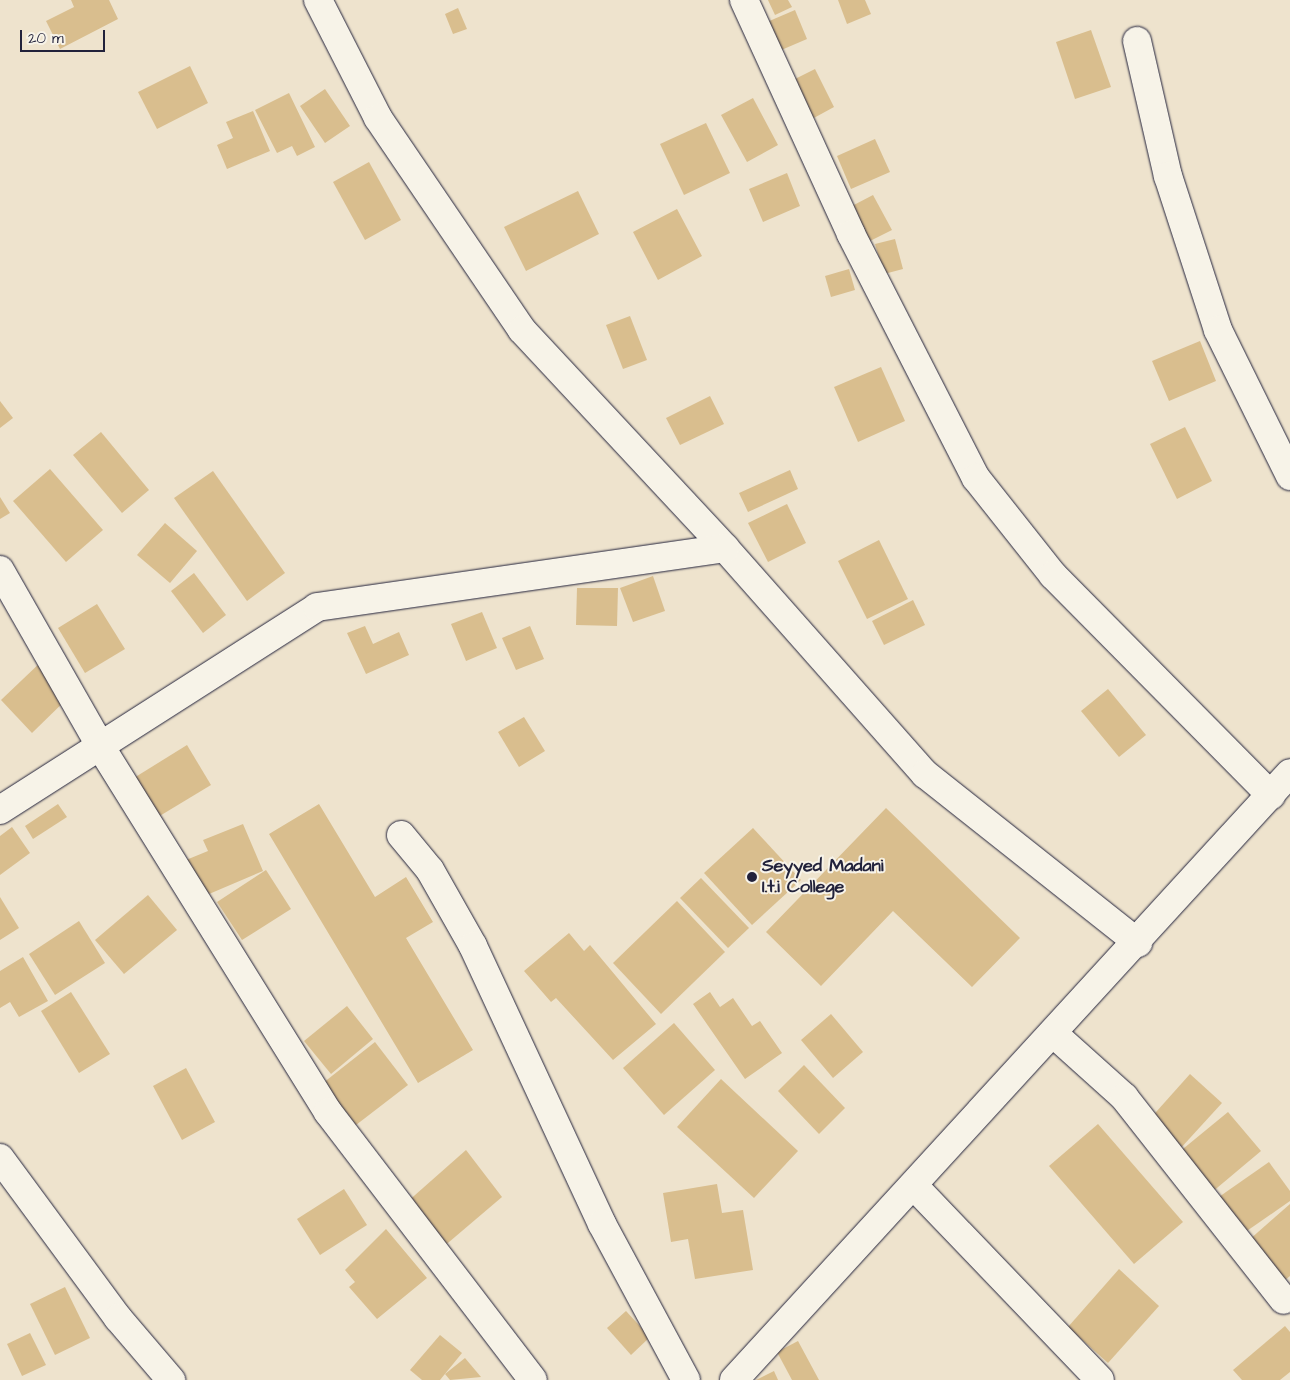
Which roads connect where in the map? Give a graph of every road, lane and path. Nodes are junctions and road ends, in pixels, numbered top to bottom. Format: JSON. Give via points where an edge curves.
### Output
{"nodes":[{"id":1,"x":318,"y":0,"type":"edge"},
{"id":2,"x":744,"y":0,"type":"edge"},
{"id":3,"x":1137,"y":41,"type":"dead end"},
{"id":4,"x":1290,"y":476,"type":"edge"},
{"id":5,"x":725,"y":548,"type":"junction"},
{"id":6,"x":0,"y":570,"type":"edge"},
{"id":7,"x":102,"y":749,"type":"junction"},
{"id":8,"x":1290,"y":773,"type":"edge"},
{"id":9,"x":1271,"y":795,"type":"junction"},
{"id":10,"x":0,"y":810,"type":"edge"},
{"id":11,"x":401,"y":835,"type":"dead end"},
{"id":12,"x":1138,"y":944,"type":"junction"},
{"id":13,"x":1055,"y":1034,"type":"junction"},
{"id":14,"x":0,"y":1158,"type":"edge"},
{"id":15,"x":915,"y":1187,"type":"junction"},
{"id":16,"x":1284,"y":1300,"type":"dead end"},
{"id":17,"x":171,"y":1380,"type":"edge"},
{"id":18,"x":533,"y":1380,"type":"edge"},
{"id":19,"x":686,"y":1380,"type":"edge"},
{"id":20,"x":734,"y":1380,"type":"edge"},
{"id":21,"x":1100,"y":1380,"type":"edge"}],
"edges":[{"from":1,"to":5,"type":"street","via":[[378,118],[522,330]]},
{"from":2,"to":9,"type":"street","via":[[851,234],[976,478],[1054,575]]},
{"from":3,"to":4,"type":"street","via":[[1168,176],[1218,330]]},
{"from":5,"to":7,"type":"street","via":[[317,607]]},
{"from":5,"to":12,"type":"street","via":[[925,774]]},
{"from":6,"to":7,"type":"street"},
{"from":7,"to":10,"type":"street"},
{"from":7,"to":18,"type":"street","via":[[328,1112]]},
{"from":8,"to":9,"type":"street"},
{"from":9,"to":12,"type":"street"},
{"from":11,"to":19,"type":"street","via":[[430,870],[473,946],[602,1224]]},
{"from":12,"to":13,"type":"street"},
{"from":13,"to":15,"type":"street"},
{"from":13,"to":16,"type":"street","via":[[1124,1097]]},
{"from":14,"to":17,"type":"street","via":[[118,1318]]},
{"from":15,"to":20,"type":"street"},
{"from":15,"to":21,"type":"street"}]}
